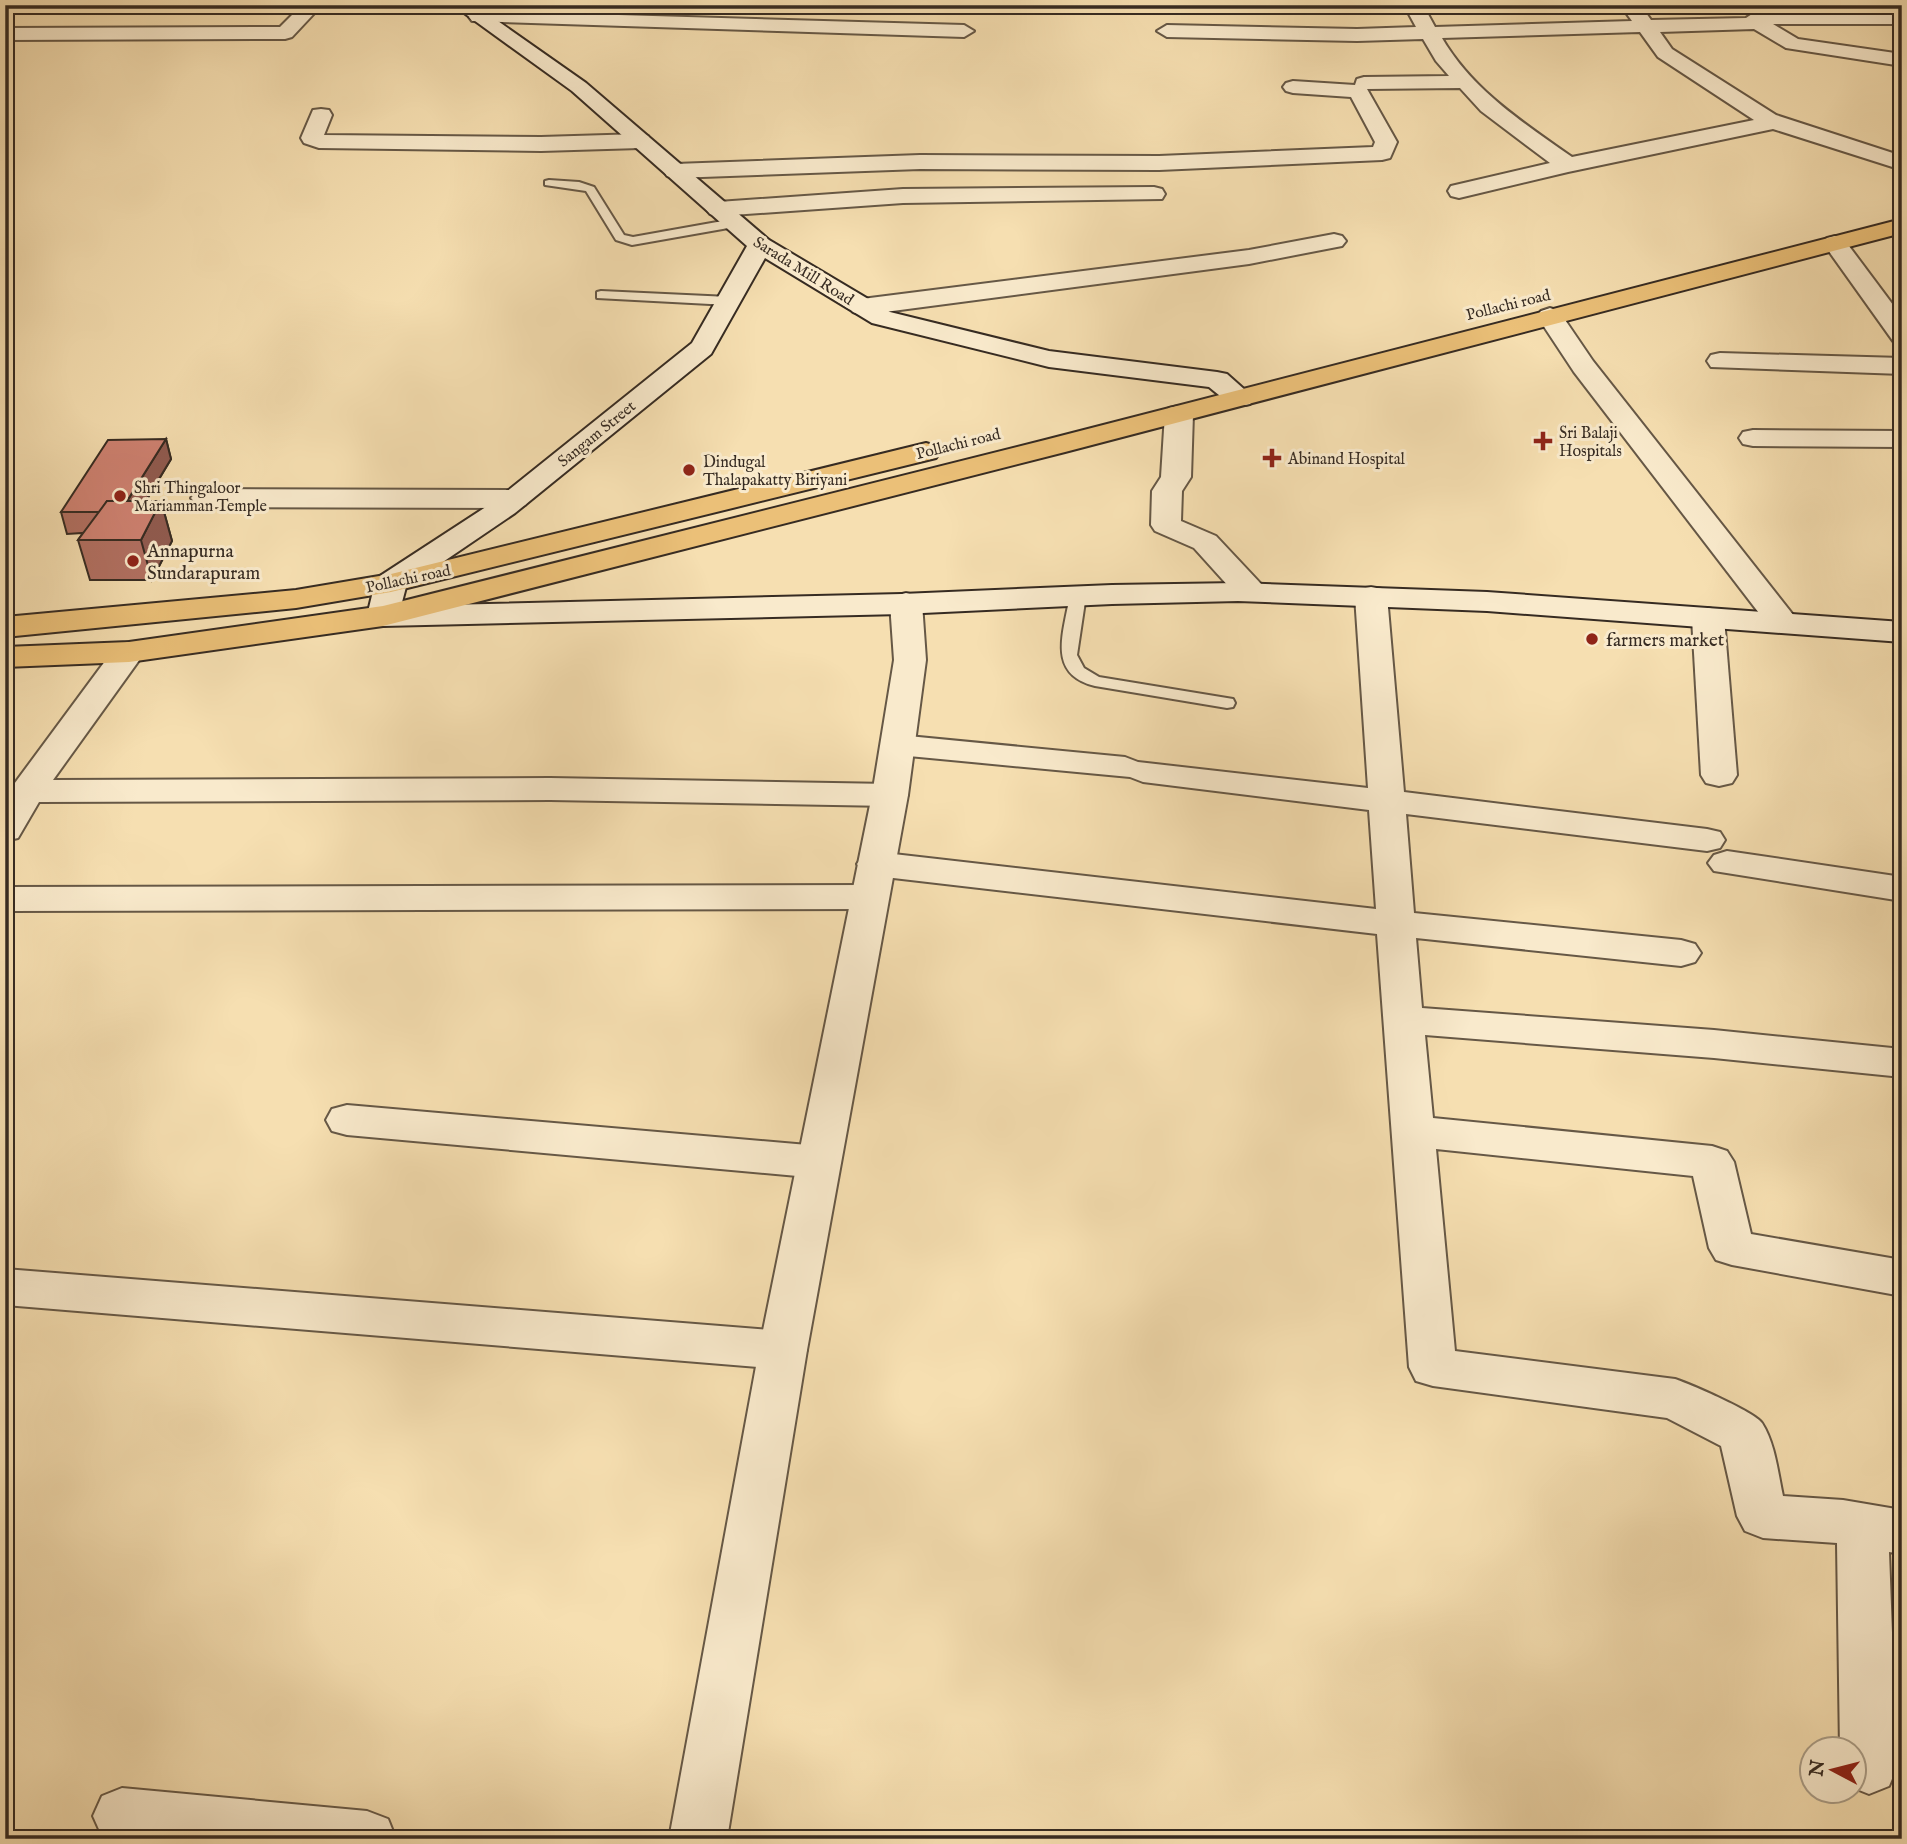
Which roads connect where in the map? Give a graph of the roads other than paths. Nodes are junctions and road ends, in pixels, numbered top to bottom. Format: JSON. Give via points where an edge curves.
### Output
{"nodes":[{"id":1,"x":313,"y":5,"type":"edge"},
{"id":2,"x":1413,"y":5,"type":"edge"},
{"id":3,"x":1630,"y":5,"type":"edge"},
{"id":4,"x":470,"y":11,"type":"edge"},
{"id":5,"x":72,"y":12,"type":"dead end"},
{"id":6,"x":1753,"y":15,"type":"edge"},
{"id":7,"x":1902,"y":18,"type":"edge"},
{"id":8,"x":1646,"y":27,"type":"junction"},
{"id":9,"x":964,"y":31,"type":"dead end"},
{"id":10,"x":1167,"y":31,"type":"dead end"},
{"id":11,"x":1428,"y":32,"type":"junction"},
{"id":12,"x":5,"y":34,"type":"edge"},
{"id":13,"x":48,"y":34,"type":"junction"},
{"id":14,"x":1902,"y":60,"type":"edge"},
{"id":15,"x":1466,"y":82,"type":"junction"},
{"id":16,"x":1364,"y":83,"type":"dead end"},
{"id":17,"x":1293,"y":87,"type":"dead end"},
{"id":18,"x":321,"y":115,"type":"dead end"},
{"id":19,"x":1775,"y":122,"type":"junction"},
{"id":20,"x":640,"y":141,"type":"junction"},
{"id":21,"x":1902,"y":163,"type":"edge"},
{"id":22,"x":1568,"y":165,"type":"junction"},
{"id":23,"x":675,"y":171,"type":"junction"},
{"id":24,"x":549,"y":183,"type":"dead end"},
{"id":25,"x":1459,"y":191,"type":"dead end"},
{"id":26,"x":1154,"y":194,"type":"dead end"},
{"id":27,"x":1902,"y":205,"type":"edge"},
{"id":28,"x":726,"y":216,"type":"junction"},
{"id":29,"x":1902,"y":226,"type":"edge"},
{"id":30,"x":1334,"y":241,"type":"dead end"},
{"id":31,"x":1835,"y":243,"type":"junction"},
{"id":32,"x":760,"y":245,"type":"junction"},
{"id":33,"x":601,"y":295,"type":"dead end"},
{"id":34,"x":1876,"y":300,"type":"junction"},
{"id":35,"x":729,"y":301,"type":"junction"},
{"id":36,"x":1902,"y":302,"type":"edge"},
{"id":37,"x":862,"y":307,"type":"junction"},
{"id":38,"x":1550,"y":316,"type":"junction"},
{"id":39,"x":1902,"y":335,"type":"edge"},
{"id":40,"x":1720,"y":360,"type":"dead end"},
{"id":41,"x":1902,"y":366,"type":"edge"},
{"id":42,"x":1217,"y":380,"type":"junction"},
{"id":43,"x":1240,"y":398,"type":"junction"},
{"id":44,"x":1179,"y":414,"type":"junction"},
{"id":45,"x":1754,"y":438,"type":"dead end"},
{"id":46,"x":1902,"y":439,"type":"edge"},
{"id":47,"x":206,"y":498,"type":"dead end"},
{"id":48,"x":515,"y":499,"type":"junction"},
{"id":49,"x":391,"y":583,"type":"junction"},
{"id":50,"x":1251,"y":592,"type":"junction"},
{"id":51,"x":1078,"y":595,"type":"junction"},
{"id":52,"x":1371,"y":596,"type":"junction"},
{"id":53,"x":906,"y":604,"type":"junction"},
{"id":54,"x":383,"y":616,"type":"junction"},
{"id":55,"x":1708,"y":618,"type":"junction"},
{"id":56,"x":1783,"y":623,"type":"junction"},
{"id":57,"x":5,"y":627,"type":"edge"},
{"id":58,"x":1902,"y":632,"type":"edge"},
{"id":59,"x":129,"y":652,"type":"junction"},
{"id":60,"x":5,"y":657,"type":"edge"},
{"id":61,"x":1227,"y":703,"type":"dead end"},
{"id":62,"x":898,"y":745,"type":"junction"},
{"id":63,"x":1719,"y":775,"type":"dead end"},
{"id":64,"x":27,"y":791,"type":"junction"},
{"id":65,"x":890,"y":795,"type":"junction"},
{"id":66,"x":1387,"y":801,"type":"junction"},
{"id":67,"x":5,"y":830,"type":"edge"},
{"id":68,"x":872,"y":881,"type":"junction"},
{"id":69,"x":1902,"y":889,"type":"edge"},
{"id":70,"x":5,"y":899,"type":"edge"},
{"id":71,"x":1396,"y":924,"type":"junction"},
{"id":72,"x":1681,"y":953,"type":"dead end"},
{"id":73,"x":1403,"y":1020,"type":"junction"},
{"id":74,"x":1902,"y":1063,"type":"edge"},
{"id":75,"x":347,"y":1120,"type":"dead end"},
{"id":76,"x":1412,"y":1131,"type":"junction"},
{"id":77,"x":819,"y":1162,"type":"junction"},
{"id":78,"x":1902,"y":1278,"type":"edge"},
{"id":79,"x":5,"y":1287,"type":"edge"},
{"id":80,"x":783,"y":1350,"type":"junction"},
{"id":81,"x":1882,"y":1529,"type":"edge"},
{"id":82,"x":1869,"y":1767,"type":"dead end"},
{"id":83,"x":122,"y":1816,"type":"dead end"},
{"id":84,"x":367,"y":1839,"type":"edge"},
{"id":85,"x":698,"y":1839,"type":"edge"}],
"edges":[{"from":1,"to":13,"type":"street","via":[[285,33]]},
{"from":2,"to":11,"type":"street"},
{"from":3,"to":8,"type":"street"},
{"from":4,"to":9,"type":"street"},
{"from":4,"to":20,"type":"street","name":"Sarada Mill Road","via":[[579,87]]},
{"from":5,"to":13,"type":"street"},
{"from":6,"to":7,"type":"street"},
{"from":6,"to":8,"type":"street"},
{"from":6,"to":14,"type":"street","via":[[1793,44]]},
{"from":8,"to":11,"type":"street"},
{"from":8,"to":19,"type":"street","via":[[1665,52]]},
{"from":10,"to":11,"type":"street","via":[[1289,35]]},
{"from":11,"to":15,"type":"street"},
{"from":12,"to":13,"type":"street"},
{"from":15,"to":16,"type":"street"},
{"from":15,"to":22,"type":"street","via":[[1488,107]]},
{"from":17,"to":23,"type":"street","via":[[1358,91],[1387,142],[1382,152],[1159,163],[920,162]]},
{"from":18,"to":20,"type":"street","via":[[312,138],[319,141],[541,145]]},
{"from":19,"to":21,"type":"street"},
{"from":19,"to":22,"type":"street"},
{"from":20,"to":23,"type":"street","name":"Sarada Mill Road"},
{"from":22,"to":25,"type":"street"},
{"from":23,"to":28,"type":"street","name":"Sarada Mill Road"},
{"from":24,"to":28,"type":"lane","via":[[590,189],[620,237],[632,241]]},
{"from":26,"to":28,"type":"street","via":[[903,196]]},
{"from":27,"to":42,"type":"highway","name":"Pollachi road"},
{"from":28,"to":32,"type":"street","name":"Sarada Mill Road"},
{"from":29,"to":31,"type":"highway"},
{"from":30,"to":37,"type":"street","via":[[1249,257]]},
{"from":31,"to":34,"type":"street"},
{"from":31,"to":38,"type":"highway"},
{"from":32,"to":35,"type":"street","name":"Sangam Street"},
{"from":32,"to":37,"type":"street","name":"Sarada Mill Road"},
{"from":33,"to":35,"type":"lane"},
{"from":34,"to":36,"type":"street"},
{"from":34,"to":39,"type":"street"},
{"from":35,"to":48,"type":"street","name":"Sangam Street","via":[[702,348]]},
{"from":37,"to":42,"type":"street","name":"Sarada Mill Road","via":[[881,318],[1049,359]]},
{"from":38,"to":43,"type":"highway"},
{"from":38,"to":56,"type":"street","via":[[1583,366]]},
{"from":40,"to":41,"type":"street"},
{"from":42,"to":43,"type":"street"},
{"from":42,"to":49,"type":"highway","name":"Pollachi road"},
{"from":43,"to":44,"type":"highway"},
{"from":44,"to":50,"type":"street","via":[[1177,477],[1167,491],[1166,525],[1205,542]]},
{"from":44,"to":54,"type":"highway"},
{"from":45,"to":46,"type":"street"},
{"from":47,"to":48,"type":"street"},
{"from":48,"to":49,"type":"street","name":"Sangam Street"},
{"from":49,"to":54,"type":"street"},
{"from":49,"to":57,"type":"highway","name":"Pollachi road","via":[[296,599]]},
{"from":50,"to":51,"type":"street"},
{"from":50,"to":52,"type":"street"},
{"from":51,"to":53,"type":"street"},
{"from":51,"to":61,"type":"lane","via":[[1069,655],[1070,663],[1084,676]]},
{"from":52,"to":55,"type":"street"},
{"from":52,"to":66,"type":"street"},
{"from":53,"to":54,"type":"street"},
{"from":53,"to":62,"type":"street","via":[[910,660]]},
{"from":54,"to":59,"type":"highway"},
{"from":55,"to":56,"type":"street"},
{"from":55,"to":63,"type":"street"},
{"from":56,"to":58,"type":"street"},
{"from":59,"to":60,"type":"highway"},
{"from":59,"to":64,"type":"street"},
{"from":62,"to":65,"type":"street"},
{"from":62,"to":66,"type":"street"},
{"from":64,"to":65,"type":"street","via":[[550,789]]},
{"from":64,"to":67,"type":"street"},
{"from":65,"to":68,"type":"street"},
{"from":66,"to":69,"type":"street","via":[[1717,851]]},
{"from":66,"to":71,"type":"street"},
{"from":68,"to":70,"type":"street"},
{"from":68,"to":71,"type":"street"},
{"from":68,"to":77,"type":"street"},
{"from":71,"to":72,"type":"street"},
{"from":71,"to":73,"type":"street"},
{"from":73,"to":74,"type":"street"},
{"from":73,"to":76,"type":"street"},
{"from":75,"to":77,"type":"street"},
{"from":76,"to":78,"type":"street","via":[[1712,1162],[1731,1248]]},
{"from":76,"to":81,"type":"street","via":[[1433,1367],[1675,1399],[1742,1434],[1763,1516]]},
{"from":77,"to":80,"type":"street"},
{"from":79,"to":80,"type":"street"},
{"from":80,"to":85,"type":"street"},
{"from":81,"to":82,"type":"street"},
{"from":83,"to":84,"type":"street"}]}
